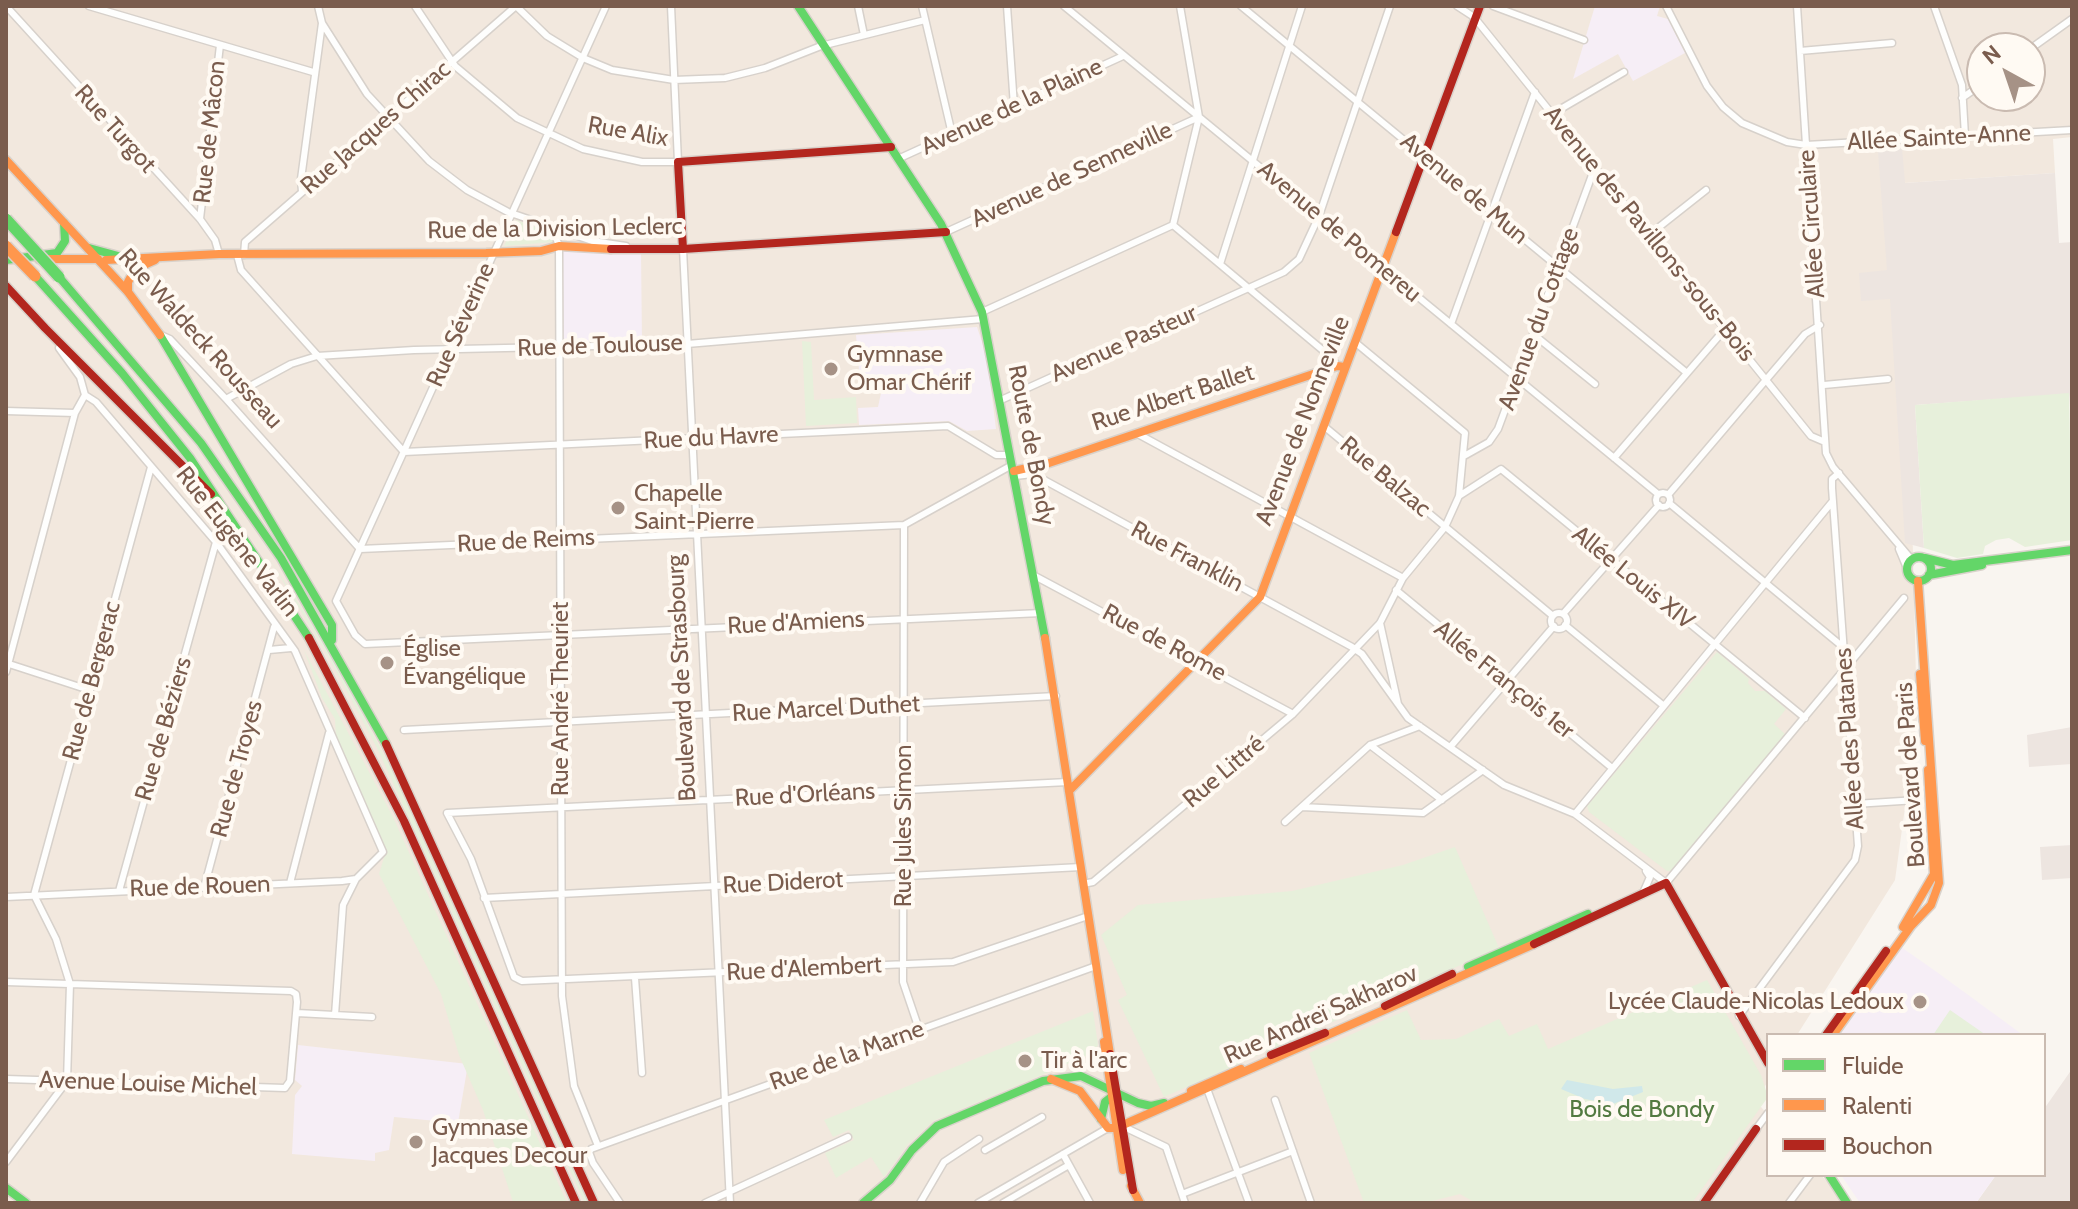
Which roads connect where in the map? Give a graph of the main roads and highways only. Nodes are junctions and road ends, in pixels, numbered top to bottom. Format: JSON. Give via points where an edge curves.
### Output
{"nodes":[{"id":1,"x":798,"y":6,"type":"edge"},
{"id":2,"x":1478,"y":10,"type":"edge"},
{"id":3,"x":891,"y":147,"type":"junction"},
{"id":4,"x":6,"y":160,"type":"edge"},
{"id":5,"x":678,"y":162,"type":"joint"},
{"id":6,"x":6,"y":219,"type":"edge"},
{"id":7,"x":64,"y":223,"type":"junction"},
{"id":8,"x":946,"y":232,"type":"junction"},
{"id":9,"x":6,"y":246,"type":"edge"},
{"id":10,"x":89,"y":248,"type":"junction"},
{"id":11,"x":683,"y":249,"type":"junction"},
{"id":12,"x":165,"y":257,"type":"junction"},
{"id":13,"x":34,"y":258,"type":"junction"},
{"id":14,"x":127,"y":259,"type":"junction"},
{"id":15,"x":6,"y":260,"type":"edge"},
{"id":16,"x":102,"y":260,"type":"junction"},
{"id":17,"x":7,"y":287,"type":"edge"},
{"id":18,"x":128,"y":292,"type":"junction"},
{"id":19,"x":1341,"y":366,"type":"junction"},
{"id":20,"x":1013,"y":465,"type":"junction"},
{"id":21,"x":217,"y":497,"type":"junction"},
{"id":22,"x":2072,"y":550,"type":"edge"},
{"id":23,"x":1925,"y":558,"type":"junction"},
{"id":24,"x":1994,"y":562,"type":"junction"},
{"id":25,"x":1929,"y":575,"type":"junction"},
{"id":26,"x":1918,"y":581,"type":"junction"},
{"id":27,"x":1920,"y":622,"type":"junction"},
{"id":28,"x":332,"y":644,"type":"junction"},
{"id":29,"x":1069,"y":786,"type":"junction"},
{"id":30,"x":1827,"y":1033,"type":"edge"},
{"id":31,"x":1834,"y":1033,"type":"edge"},
{"id":32,"x":1766,"y":1060,"type":"edge"},
{"id":33,"x":1051,"y":1079,"type":"junction"},
{"id":34,"x":1207,"y":1087,"type":"junction"},
{"id":35,"x":1111,"y":1095,"type":"junction"},
{"id":36,"x":1112,"y":1125,"type":"junction"},
{"id":37,"x":1756,"y":1129,"type":"road end"},
{"id":38,"x":1830,"y":1177,"type":"edge"},
{"id":39,"x":6,"y":1188,"type":"edge"},
{"id":40,"x":26,"y":1203,"type":"edge"},
{"id":41,"x":576,"y":1203,"type":"edge"},
{"id":42,"x":594,"y":1203,"type":"edge"},
{"id":43,"x":863,"y":1203,"type":"edge"},
{"id":44,"x":1140,"y":1203,"type":"edge"},
{"id":45,"x":1704,"y":1203,"type":"edge"},
{"id":46,"x":1847,"y":1203,"type":"edge"}],
"edges":[{"from":1,"to":3,"type":"main road","name":"Route de Bondy"},
{"from":2,"to":19,"type":"main road","name":"Avenue de Nonneville","via":[[1356,343]]},
{"from":3,"to":5,"type":"main road","name":"Rue Alix"},
{"from":3,"to":8,"type":"main road","name":"Route de Bondy"},
{"from":4,"to":7,"type":"main road","name":"Rue Waldeck Rousseau"},
{"from":5,"to":11,"type":"main road","name":"Boulevard de Strasbourg"},
{"from":6,"to":28,"type":"main road","bridge":true,"via":[[201,443],[281,558]]},
{"from":7,"to":10,"type":"main road","name":"Rue Waldeck Rousseau"},
{"from":7,"to":13,"type":"main road","name":"Rue de la Division Leclerc","via":[[62,248]]},
{"from":8,"to":11,"type":"main road","name":"Rue de la Division Leclerc"},
{"from":8,"to":20,"type":"main road","name":"Route de Bondy","via":[[983,316]]},
{"from":9,"to":21,"type":"main road","bridge":true,"via":[[122,373]]},
{"from":10,"to":14,"type":"main road","name":"Rue de la Division Leclerc"},
{"from":10,"to":16,"type":"main road","name":"Rue Waldeck Rousseau"},
{"from":11,"to":12,"type":"main road","name":"Rue de la Division Leclerc","via":[[559,246],[541,251]]},
{"from":12,"to":14,"type":"main road","name":"Rue de la Division Leclerc"},
{"from":12,"to":18,"type":"main road","name":"Rue de la Division Leclerc","via":[[135,269]]},
{"from":13,"to":15,"type":"main road","name":"Rue de la Division Leclerc"},
{"from":13,"to":16,"type":"main road","name":"Rue de la Division Leclerc"},
{"from":14,"to":16,"type":"main road","name":"Rue de la Division Leclerc"},
{"from":16,"to":18,"type":"main road","name":"Rue Waldeck Rousseau"},
{"from":17,"to":21,"type":"main road","name":"Rue Eugène Varlin","via":[[204,490]]},
{"from":18,"to":28,"type":"main road","name":"Rue Waldeck Rousseau","via":[[160,335],[332,625]]},
{"from":19,"to":20,"type":"main road","name":"Rue Albert Ballet","via":[[1138,434]]},
{"from":19,"to":29,"type":"main road","name":"Avenue de Nonneville","via":[[1325,427],[1260,597]]},
{"from":20,"to":29,"type":"main road","name":"Route de Bondy"},
{"from":21,"to":41,"type":"main road","via":[[307,633],[376,761]]},
{"from":22,"to":24,"type":"main road"},
{"from":23,"to":24,"type":"main road","via":[[1953,565]]},
{"from":23,"to":25,"type":"main road"},
{"from":23,"to":26,"type":"main road","via":[[1909,563],[1908,575]]},
{"from":24,"to":25,"type":"main road"},
{"from":25,"to":26,"type":"main road"},
{"from":26,"to":27,"type":"main road","name":"Boulevard de Paris"},
{"from":27,"to":30,"type":"main road","name":"Boulevard de Paris","via":[[1932,883]]},
{"from":27,"to":31,"type":"main road","name":"Boulevard de Paris","via":[[1939,883],[1931,905]]},
{"from":28,"to":42,"type":"main road","via":[[420,815]]},
{"from":29,"to":35,"type":"main road","name":"Route de Bondy"},
{"from":32,"to":34,"type":"main road","name":"Rue Andreï Sakharov","via":[[1666,883]]},
{"from":33,"to":35,"type":"main road","name":"Rue Andreï Sakharov","via":[[1081,1076]]},
{"from":33,"to":36,"type":"main road","via":[[1080,1091]]},
{"from":33,"to":43,"type":"main road","name":"Rue Andreï Sakharov","via":[[937,1126]]},
{"from":34,"to":35,"type":"main road","name":"Rue Andreï Sakharov","via":[[1151,1106]]},
{"from":34,"to":36,"type":"main road","name":"Rue Andreï Sakharov"},
{"from":35,"to":36,"type":"main road","name":"Route de Bondy"},
{"from":35,"to":36,"type":"main road"},
{"from":36,"to":44,"type":"main road","name":"Route de Bondy"},
{"from":37,"to":45,"type":"main road"},
{"from":38,"to":46,"type":"main road"},
{"from":39,"to":40,"type":"main road"}]}
